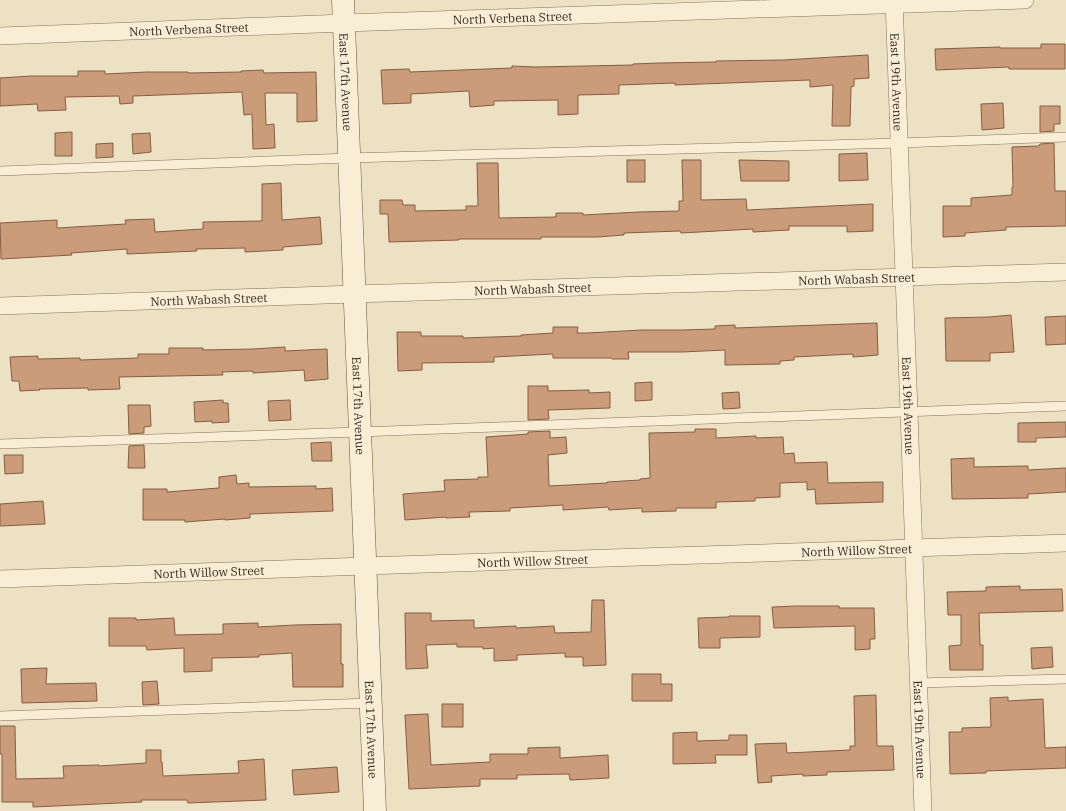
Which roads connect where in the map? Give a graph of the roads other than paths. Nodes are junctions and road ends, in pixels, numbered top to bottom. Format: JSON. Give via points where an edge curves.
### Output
{"nodes":[{"id":1,"x":343,"y":0,"type":"edge"},
{"id":2,"x":1025,"y":0,"type":"edge"},
{"id":3,"x":894,"y":2,"type":"edge"},
{"id":4,"x":344,"y":23,"type":"junction"},
{"id":5,"x":0,"y":36,"type":"edge"},
{"id":6,"x":1066,"y":137,"type":"edge"},
{"id":7,"x":899,"y":143,"type":"junction"},
{"id":8,"x":349,"y":158,"type":"junction"},
{"id":9,"x":0,"y":170,"type":"edge"},
{"id":10,"x":1066,"y":272,"type":"edge"},
{"id":11,"x":904,"y":277,"type":"junction"},
{"id":12,"x":354,"y":294,"type":"junction"},
{"id":13,"x":0,"y":306,"type":"edge"},
{"id":14,"x":1066,"y":406,"type":"edge"},
{"id":15,"x":910,"y":412,"type":"junction"},
{"id":16,"x":359,"y":432,"type":"junction"},
{"id":17,"x":0,"y":444,"type":"edge"},
{"id":18,"x":1066,"y":543,"type":"edge"},
{"id":19,"x":914,"y":548,"type":"junction"},
{"id":20,"x":365,"y":566,"type":"junction"},
{"id":21,"x":0,"y":579,"type":"edge"},
{"id":22,"x":1066,"y":678,"type":"edge"},
{"id":23,"x":918,"y":683,"type":"junction"},
{"id":24,"x":370,"y":703,"type":"junction"},
{"id":25,"x":0,"y":716,"type":"edge"},
{"id":26,"x":375,"y":811,"type":"edge"},
{"id":27,"x":923,"y":811,"type":"edge"}],
"edges":[{"from":1,"to":4,"type":"street","name":"East 17th Avenue"},
{"from":2,"to":3,"type":"street","name":"North Verbena Street"},
{"from":3,"to":4,"type":"street","name":"North Verbena Street"},
{"from":3,"to":7,"type":"street","name":"East 19th Avenue"},
{"from":4,"to":5,"type":"street","name":"North Verbena Street"},
{"from":4,"to":8,"type":"street","name":"East 17th Avenue"},
{"from":6,"to":7,"type":"lane"},
{"from":7,"to":8,"type":"lane"},
{"from":7,"to":11,"type":"street","name":"East 19th Avenue"},
{"from":8,"to":9,"type":"lane"},
{"from":8,"to":12,"type":"street","name":"East 17th Avenue"},
{"from":10,"to":11,"type":"street","name":"North Wabash Street"},
{"from":11,"to":12,"type":"street","name":"North Wabash Street"},
{"from":11,"to":15,"type":"street","name":"East 19th Avenue"},
{"from":12,"to":13,"type":"street","name":"North Wabash Street"},
{"from":12,"to":16,"type":"street","name":"East 17th Avenue"},
{"from":14,"to":15,"type":"lane"},
{"from":15,"to":16,"type":"lane"},
{"from":15,"to":19,"type":"street","name":"East 19th Avenue"},
{"from":16,"to":17,"type":"lane"},
{"from":16,"to":20,"type":"street","name":"East 17th Avenue"},
{"from":18,"to":19,"type":"street","name":"North Willow Street"},
{"from":19,"to":20,"type":"street","name":"North Willow Street"},
{"from":19,"to":23,"type":"street","name":"East 19th Avenue"},
{"from":20,"to":21,"type":"street","name":"North Willow Street"},
{"from":20,"to":24,"type":"street","name":"East 17th Avenue"},
{"from":22,"to":23,"type":"lane"},
{"from":23,"to":27,"type":"street","name":"East 19th Avenue"},
{"from":24,"to":25,"type":"lane"},
{"from":24,"to":26,"type":"street","name":"East 17th Avenue"}]}
